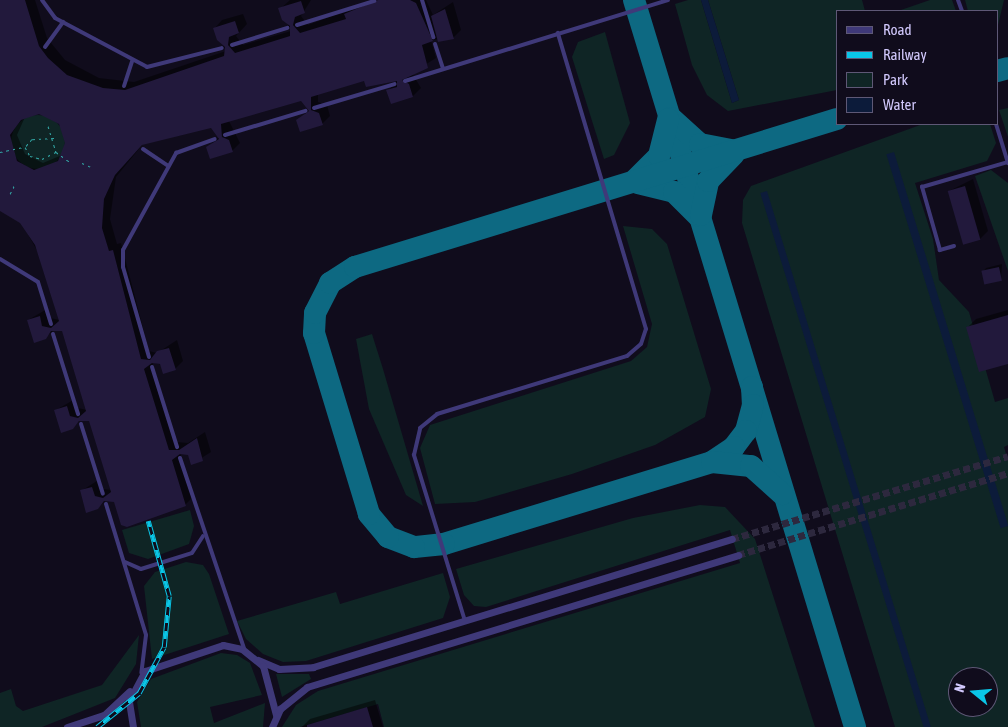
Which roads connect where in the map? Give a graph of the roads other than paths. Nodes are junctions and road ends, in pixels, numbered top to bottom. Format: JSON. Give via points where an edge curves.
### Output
{"nodes":[{"id":1,"x":42,"y":0,"type":"edge"},
{"id":2,"x":374,"y":0,"type":"edge"},
{"id":3,"x":422,"y":0,"type":"edge"},
{"id":4,"x":668,"y":0,"type":"edge"},
{"id":5,"x":62,"y":22,"type":"junction"},
{"id":6,"x":297,"y":25,"type":"dead end"},
{"id":7,"x":287,"y":28,"type":"dead end"},
{"id":8,"x":558,"y":34,"type":"junction"},
{"id":9,"x":433,"y":37,"type":"dead end"},
{"id":10,"x":435,"y":44,"type":"dead end"},
{"id":11,"x":232,"y":45,"type":"dead end"},
{"id":12,"x":45,"y":47,"type":"dead end"},
{"id":13,"x":222,"y":48,"type":"dead end"},
{"id":14,"x":132,"y":60,"type":"junction"},
{"id":15,"x":443,"y":69,"type":"junction"},
{"id":16,"x":405,"y":80,"type":"dead end"},
{"id":17,"x":395,"y":84,"type":"dead end"},
{"id":18,"x":124,"y":86,"type":"dead end"},
{"id":19,"x":314,"y":108,"type":"dead end"},
{"id":20,"x":305,"y":111,"type":"dead end"},
{"id":21,"x":996,"y":125,"type":"edge"},
{"id":22,"x":225,"y":136,"type":"dead end"},
{"id":23,"x":215,"y":139,"type":"dead end"},
{"id":24,"x":143,"y":149,"type":"dead end"},
{"id":25,"x":1008,"y":163,"type":"edge"},
{"id":26,"x":167,"y":165,"type":"junction"},
{"id":27,"x":954,"y":246,"type":"dead end"},
{"id":28,"x":0,"y":258,"type":"edge"},
{"id":29,"x":50,"y":324,"type":"dead end"},
{"id":30,"x":53,"y":334,"type":"dead end"},
{"id":31,"x":149,"y":356,"type":"dead end"},
{"id":32,"x":152,"y":367,"type":"dead end"},
{"id":33,"x":78,"y":414,"type":"dead end"},
{"id":34,"x":81,"y":424,"type":"dead end"},
{"id":35,"x":177,"y":447,"type":"dead end"},
{"id":36,"x":180,"y":458,"type":"dead end"},
{"id":37,"x":103,"y":494,"type":"dead end"},
{"id":38,"x":106,"y":504,"type":"dead end"},
{"id":39,"x":203,"y":534,"type":"junction"},
{"id":40,"x":732,"y":539,"type":"tunnel mouth"},
{"id":41,"x":738,"y":555,"type":"tunnel mouth"},
{"id":42,"x":124,"y":560,"type":"junction"},
{"id":43,"x":465,"y":621,"type":"junction"},
{"id":44,"x":249,"y":653,"type":"junction"},
{"id":45,"x":258,"y":660,"type":"junction"},
{"id":46,"x":139,"y":677,"type":"junction"},
{"id":47,"x":133,"y":688,"type":"junction"},
{"id":48,"x":273,"y":724,"type":"edge"},
{"id":49,"x":67,"y":727,"type":"edge"},
{"id":50,"x":134,"y":727,"type":"edge"}],
"edges":[{"from":1,"to":5,"type":"lane","via":[[46,11]]},
{"from":2,"to":6,"type":"lane"},
{"from":3,"to":9,"type":"lane"},
{"from":4,"to":8,"type":"lane"},
{"from":5,"to":12,"type":"lane"},
{"from":5,"to":14,"type":"lane"},
{"from":7,"to":11,"type":"lane"},
{"from":8,"to":15,"type":"lane"},
{"from":8,"to":43,"type":"lane","via":[[646,329],[641,344],[627,356],[437,414],[420,428],[414,455]]},
{"from":10,"to":15,"type":"lane"},
{"from":13,"to":14,"type":"lane","via":[[156,68]]},
{"from":14,"to":18,"type":"lane"},
{"from":15,"to":16,"type":"lane"},
{"from":17,"to":19,"type":"lane"},
{"from":20,"to":22,"type":"lane"},
{"from":21,"to":25,"type":"lane"},
{"from":23,"to":26,"type":"lane","via":[[179,150]]},
{"from":24,"to":26,"type":"lane"},
{"from":25,"to":27,"type":"lane","via":[[922,188],[940,250]]},
{"from":26,"to":31,"type":"lane","via":[[122,258]]},
{"from":28,"to":29,"type":"lane","via":[[38,282]]},
{"from":30,"to":33,"type":"lane"},
{"from":32,"to":35,"type":"lane"},
{"from":34,"to":37,"type":"lane"},
{"from":36,"to":39,"type":"lane"},
{"from":38,"to":42,"type":"lane"},
{"from":39,"to":42,"type":"lane","via":[[192,553],[141,569]]},
{"from":39,"to":44,"type":"lane","via":[[236,635]]},
{"from":40,"to":43,"type":"street"},
{"from":41,"to":48,"type":"street","via":[[319,682],[295,695]]},
{"from":42,"to":46,"type":"lane","via":[[146,635]]},
{"from":43,"to":45,"type":"street","via":[[304,669],[279,669]]},
{"from":44,"to":45,"type":"street"},
{"from":44,"to":46,"type":"street","via":[[236,647],[216,646],[156,664]]},
{"from":45,"to":48,"type":"street","via":[[266,671]]},
{"from":46,"to":47,"type":"street"},
{"from":47,"to":49,"type":"street","via":[[104,714]]},
{"from":47,"to":50,"type":"street","via":[[129,708]]}]}
